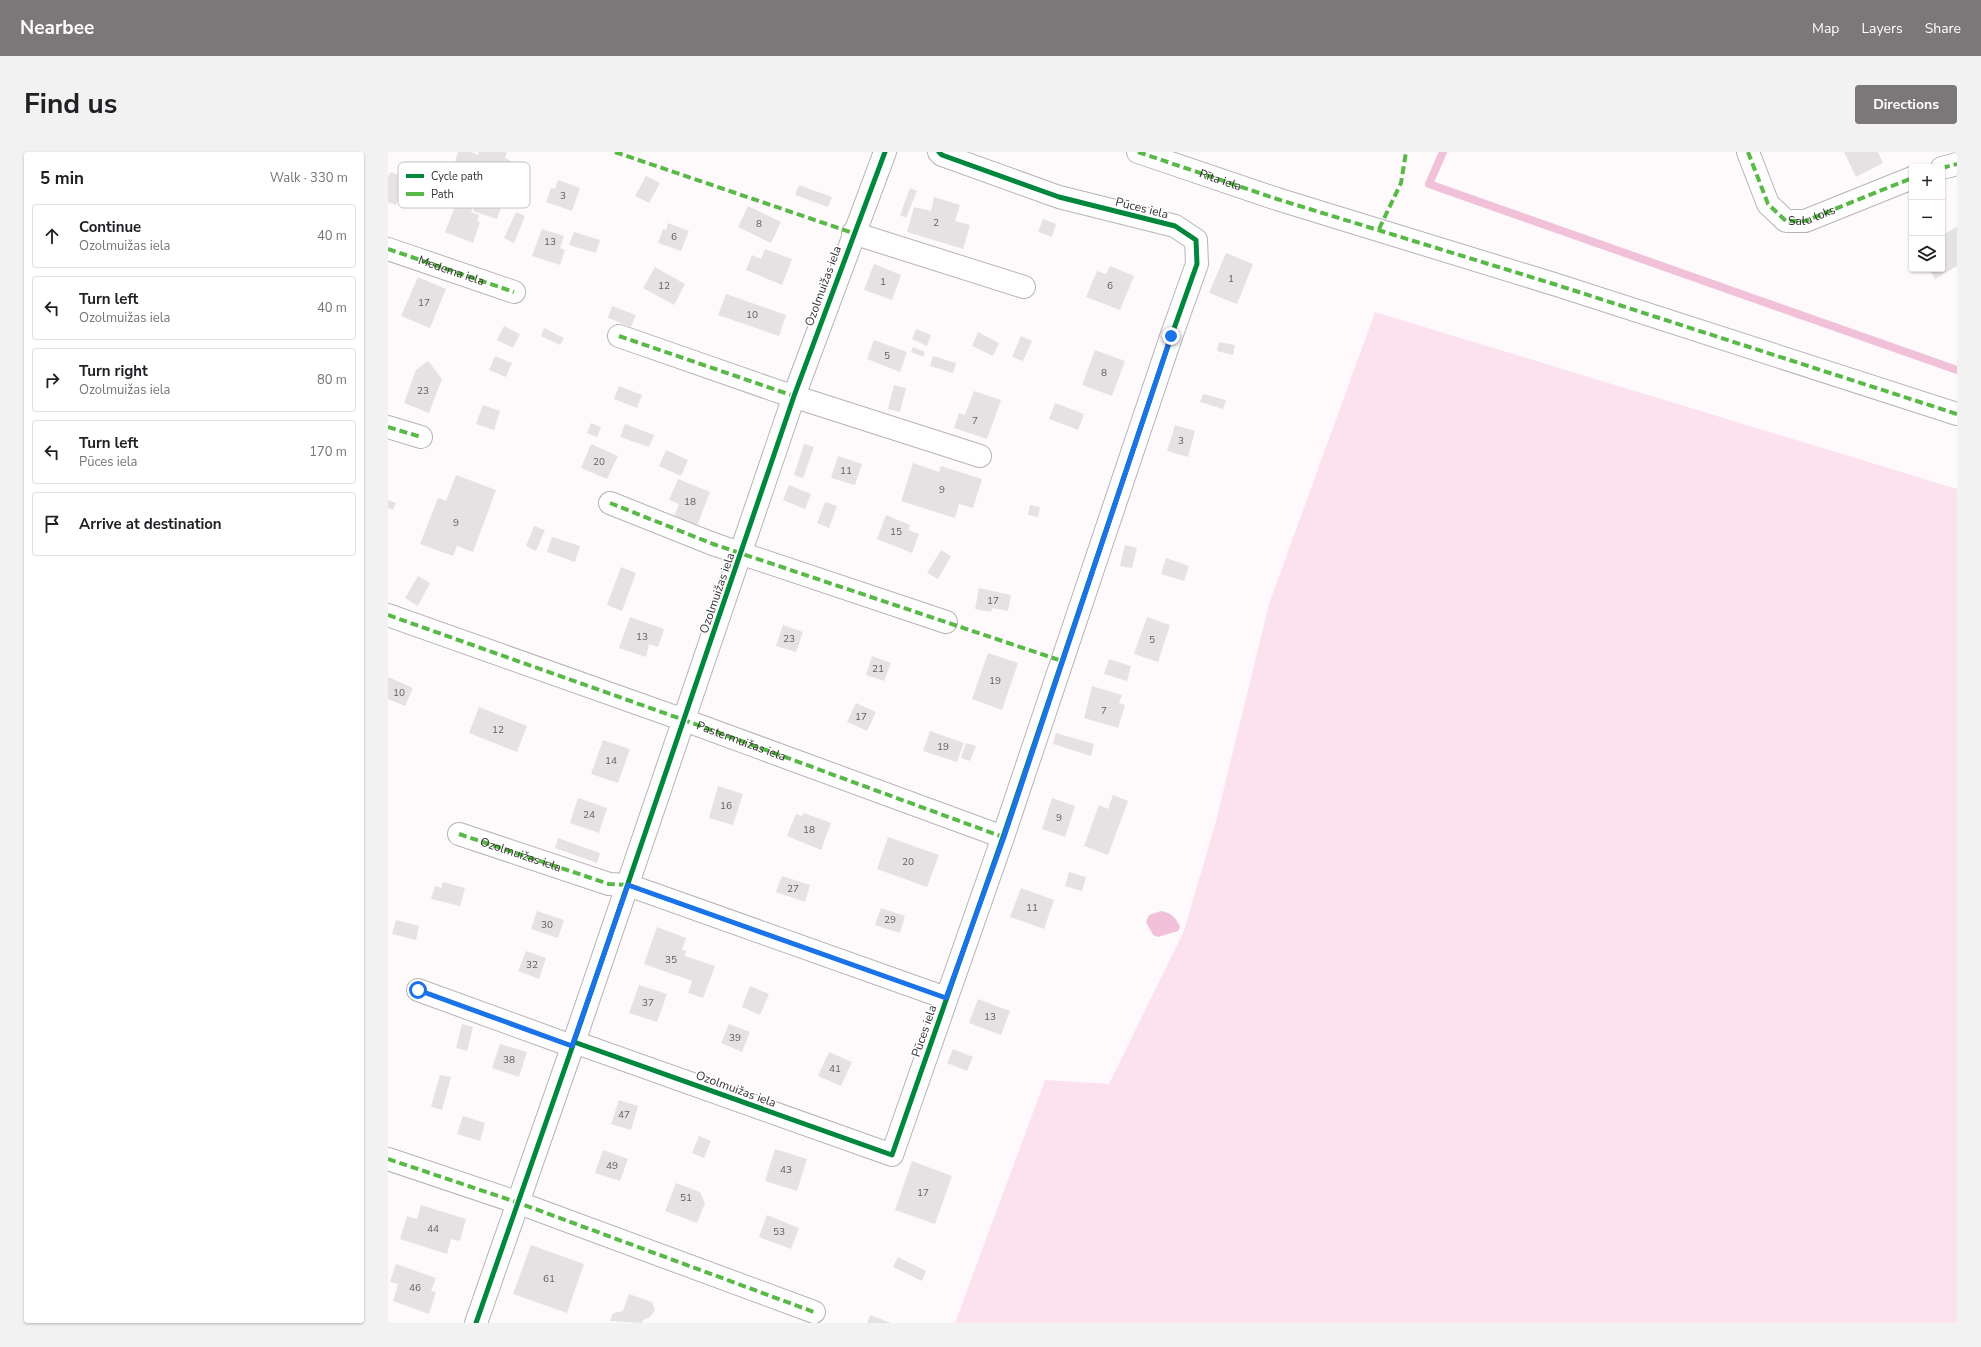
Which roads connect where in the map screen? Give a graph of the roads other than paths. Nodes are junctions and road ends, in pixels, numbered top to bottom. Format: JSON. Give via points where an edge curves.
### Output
{"nodes":[{"id":1,"x":885,"y":152,"type":"edge"},
{"id":2,"x":939,"y":152,"type":"edge"},
{"id":3,"x":1138,"y":152,"type":"edge"},
{"id":4,"x":1748,"y":152,"type":"edge"},
{"id":5,"x":1957,"y":164,"type":"edge"},
{"id":6,"x":1945,"y":167,"type":"edge"},
{"id":7,"x":1909,"y":179,"type":"edge"},
{"id":8,"x":853,"y":233,"type":"junction"},
{"id":9,"x":388,"y":249,"type":"edge"},
{"id":10,"x":1024,"y":287,"type":"dead end"},
{"id":11,"x":514,"y":292,"type":"dead end"},
{"id":12,"x":619,"y":336,"type":"dead end"},
{"id":13,"x":794,"y":396,"type":"junction"},
{"id":14,"x":1957,"y":414,"type":"edge"},
{"id":15,"x":388,"y":427,"type":"edge"},
{"id":16,"x":422,"y":437,"type":"dead end"},
{"id":17,"x":980,"y":456,"type":"dead end"},
{"id":18,"x":610,"y":503,"type":"dead end"},
{"id":19,"x":741,"y":554,"type":"junction"},
{"id":20,"x":388,"y":615,"type":"edge"},
{"id":21,"x":946,"y":622,"type":"dead end"},
{"id":22,"x":684,"y":720,"type":"junction"},
{"id":23,"x":459,"y":834,"type":"dead end"},
{"id":24,"x":1004,"y":837,"type":"junction"},
{"id":25,"x":628,"y":885,"type":"junction"},
{"id":26,"x":418,"y":990,"type":"dead end"},
{"id":27,"x":946,"y":998,"type":"junction"},
{"id":28,"x":573,"y":1044,"type":"junction"},
{"id":29,"x":892,"y":1155,"type":"joint"},
{"id":30,"x":388,"y":1159,"type":"edge"},
{"id":31,"x":519,"y":1203,"type":"junction"},
{"id":32,"x":814,"y":1312,"type":"dead end"},
{"id":33,"x":476,"y":1323,"type":"edge"}],
"edges":[{"from":1,"to":8,"type":"street","name":"Ozolmuižas iela"},
{"from":2,"to":24,"type":"street","name":"Pūces iela","via":[[1059,197],[1175,226],[1196,240],[1198,264],[1171,336]]},
{"from":3,"to":14,"type":"street","name":"Rīta iela","via":[[1277,199],[1565,287]]},
{"from":4,"to":7,"type":"street","name":"Salu loks","via":[[1768,204],[1786,221],[1805,220]]},
{"from":5,"to":6,"type":"street"},
{"from":8,"to":10,"type":"street","name":"Ozolmuižas iela"},
{"from":8,"to":13,"type":"street","name":"Ozolmuižas iela"},
{"from":9,"to":11,"type":"street","name":"Medema iela"},
{"from":12,"to":13,"type":"street"},
{"from":13,"to":17,"type":"street"},
{"from":13,"to":19,"type":"street","name":"Ozolmuižas iela"},
{"from":15,"to":16,"type":"street"},
{"from":18,"to":19,"type":"street","name":"Ozolmuižas iela"},
{"from":19,"to":21,"type":"street","name":"Ozolmuižas iela"},
{"from":19,"to":22,"type":"street","name":"Ozolmuižas iela"},
{"from":20,"to":22,"type":"street","name":"Pastermuižas iela"},
{"from":22,"to":24,"type":"street","name":"Pastermuižas iela"},
{"from":22,"to":25,"type":"street","name":"Ozolmuižas iela"},
{"from":23,"to":25,"type":"street","name":"Ozolmuižas iela","via":[[609,884]]},
{"from":24,"to":27,"type":"street","name":"Pūces iela"},
{"from":25,"to":27,"type":"street","name":"Ozolmuižas iela"},
{"from":25,"to":28,"type":"street","name":"Ozolmuižas iela"},
{"from":26,"to":28,"type":"street","name":"Ozolmuižas iela"},
{"from":27,"to":29,"type":"street","name":"Pūces iela"},
{"from":28,"to":29,"type":"street","name":"Ozolmuižas iela"},
{"from":28,"to":31,"type":"street","name":"Ozolmuižas iela"},
{"from":30,"to":31,"type":"street"},
{"from":31,"to":32,"type":"street"},
{"from":31,"to":33,"type":"street","name":"Ozolmuižas iela"}]}
